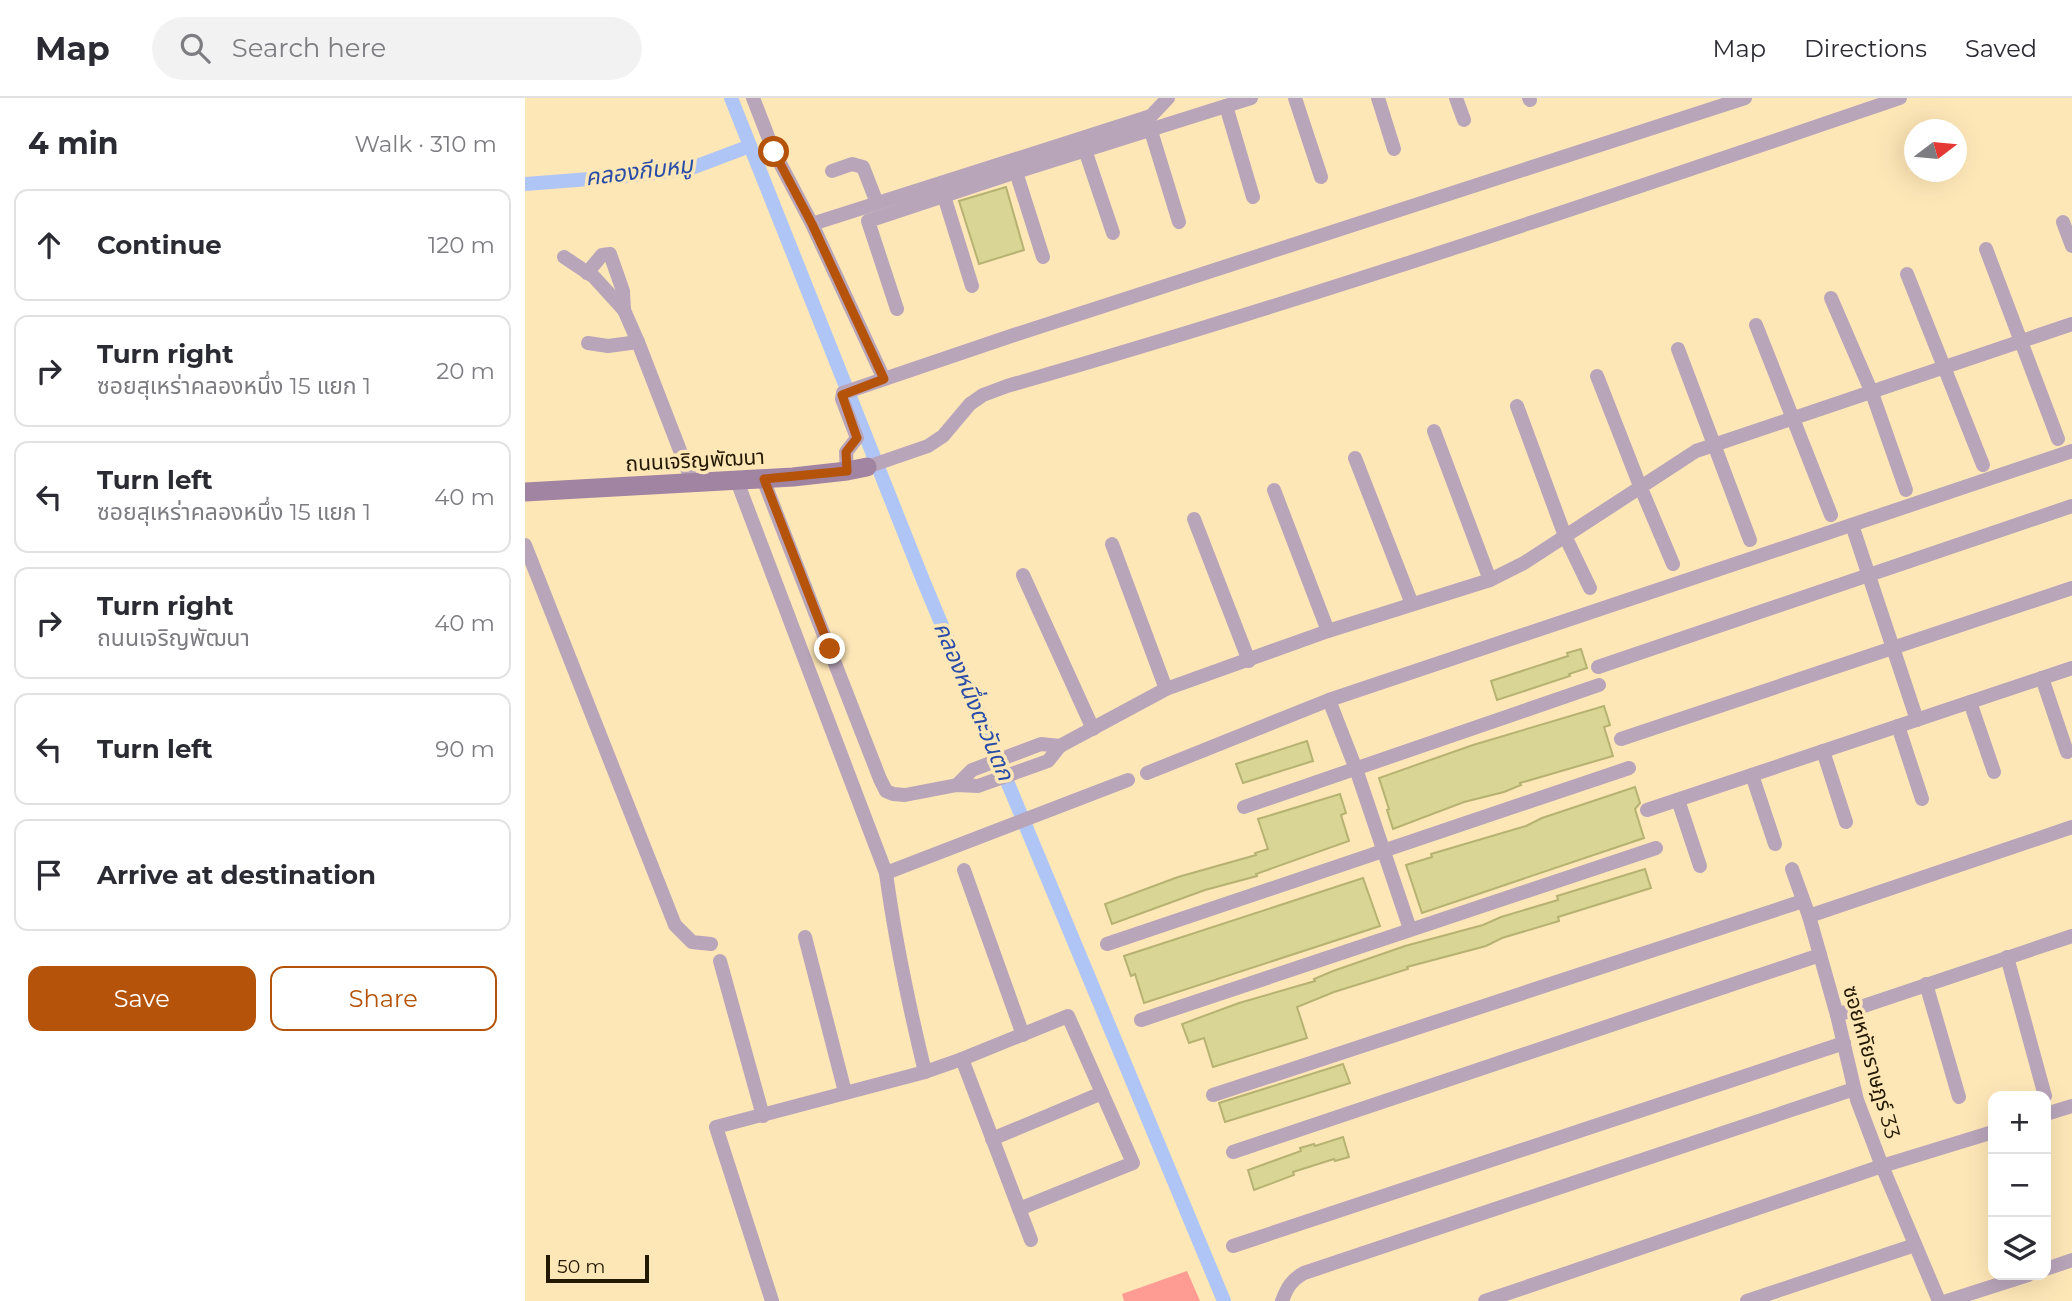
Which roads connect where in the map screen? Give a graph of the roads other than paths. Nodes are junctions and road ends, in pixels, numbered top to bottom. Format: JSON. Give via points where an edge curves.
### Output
{"nodes":[{"id":1,"x":753,"y":98,"type":"edge"},
{"id":2,"x":1168,"y":98,"type":"edge"},
{"id":3,"x":1251,"y":98,"type":"edge"},
{"id":4,"x":1294,"y":98,"type":"edge"},
{"id":5,"x":1378,"y":98,"type":"edge"},
{"id":6,"x":1456,"y":98,"type":"edge"},
{"id":7,"x":1745,"y":98,"type":"edge"},
{"id":8,"x":1899,"y":98,"type":"edge"},
{"id":9,"x":1226,"y":106,"type":"junction"},
{"id":10,"x":1464,"y":120,"type":"dead end"},
{"id":11,"x":1151,"y":131,"type":"junction"},
{"id":12,"x":1394,"y":149,"type":"dead end"},
{"id":13,"x":1085,"y":150,"type":"junction"},
{"id":14,"x":832,"y":171,"type":"dead end"},
{"id":15,"x":1016,"y":172,"type":"junction"},
{"id":16,"x":1321,"y":177,"type":"dead end"},
{"id":17,"x":944,"y":196,"type":"junction"},
{"id":18,"x":1253,"y":197,"type":"dead end"},
{"id":19,"x":877,"y":203,"type":"junction"},
{"id":20,"x":1179,"y":222,"type":"dead end"},
{"id":21,"x":2063,"y":222,"type":"dead end"},
{"id":22,"x":812,"y":224,"type":"junction"},
{"id":23,"x":1113,"y":233,"type":"dead end"},
{"id":24,"x":2072,"y":246,"type":"edge"},
{"id":25,"x":1986,"y":249,"type":"dead end"},
{"id":26,"x":564,"y":257,"type":"dead end"},
{"id":27,"x":1043,"y":257,"type":"dead end"},
{"id":28,"x":587,"y":272,"type":"junction"},
{"id":29,"x":1907,"y":274,"type":"dead end"},
{"id":30,"x":971,"y":286,"type":"dead end"},
{"id":31,"x":1831,"y":298,"type":"dead end"},
{"id":32,"x":897,"y":309,"type":"dead end"},
{"id":33,"x":624,"y":310,"type":"junction"},
{"id":34,"x":2072,"y":324,"type":"edge"},
{"id":35,"x":1756,"y":325,"type":"dead end"},
{"id":36,"x":2022,"y":341,"type":"junction"},
{"id":37,"x":588,"y":342,"type":"dead end"},
{"id":38,"x":638,"y":342,"type":"junction"},
{"id":39,"x":1678,"y":349,"type":"dead end"},
{"id":40,"x":1945,"y":368,"type":"junction"},
{"id":41,"x":1597,"y":376,"type":"dead end"},
{"id":42,"x":880,"y":381,"type":"junction"},
{"id":43,"x":1872,"y":393,"type":"junction"},
{"id":44,"x":1517,"y":406,"type":"dead end"},
{"id":45,"x":1793,"y":420,"type":"junction"},
{"id":46,"x":1434,"y":431,"type":"dead end"},
{"id":47,"x":2058,"y":439,"type":"dead end"},
{"id":48,"x":1714,"y":446,"type":"junction"},
{"id":49,"x":2072,"y":451,"type":"edge"},
{"id":50,"x":1355,"y":458,"type":"dead end"},
{"id":51,"x":1983,"y":465,"type":"dead end"},
{"id":52,"x":867,"y":467,"type":"joint"},
{"id":53,"x":847,"y":471,"type":"junction"},
{"id":54,"x":764,"y":479,"type":"junction"},
{"id":55,"x":737,"y":481,"type":"junction"},
{"id":56,"x":693,"y":484,"type":"junction"},
{"id":57,"x":1640,"y":486,"type":"junction"},
{"id":58,"x":1274,"y":490,"type":"dead end"},
{"id":59,"x":1906,"y":490,"type":"dead end"},
{"id":60,"x":525,"y":492,"type":"edge"},
{"id":61,"x":2072,"y":506,"type":"edge"},
{"id":62,"x":1831,"y":515,"type":"dead end"},
{"id":63,"x":1194,"y":519,"type":"dead end"},
{"id":64,"x":1852,"y":525,"type":"junction"},
{"id":65,"x":1565,"y":536,"type":"junction"},
{"id":66,"x":1750,"y":540,"type":"dead end"},
{"id":67,"x":1112,"y":544,"type":"dead end"},
{"id":68,"x":525,"y":545,"type":"edge"},
{"id":69,"x":1673,"y":564,"type":"dead end"},
{"id":70,"x":1023,"y":575,"type":"dead end"},
{"id":71,"x":1869,"y":575,"type":"junction"},
{"id":72,"x":1490,"y":580,"type":"junction"},
{"id":73,"x":1590,"y":588,"type":"dead end"},
{"id":74,"x":2072,"y":588,"type":"edge"},
{"id":75,"x":1412,"y":604,"type":"junction"},
{"id":76,"x":1328,"y":631,"type":"junction"},
{"id":77,"x":1893,"y":648,"type":"junction"},
{"id":78,"x":1249,"y":661,"type":"junction"},
{"id":79,"x":1598,"y":667,"type":"dead end"},
{"id":80,"x":2072,"y":668,"type":"edge"},
{"id":81,"x":2042,"y":678,"type":"junction"},
{"id":82,"x":1599,"y":685,"type":"dead end"},
{"id":83,"x":1166,"y":689,"type":"junction"},
{"id":84,"x":1329,"y":700,"type":"junction"},
{"id":85,"x":1970,"y":702,"type":"junction"},
{"id":86,"x":1917,"y":720,"type":"junction"},
{"id":87,"x":1898,"y":726,"type":"junction"},
{"id":88,"x":1093,"y":729,"type":"junction"},
{"id":89,"x":1621,"y":739,"type":"dead end"},
{"id":90,"x":1060,"y":746,"type":"junction"},
{"id":91,"x":1823,"y":751,"type":"junction"},
{"id":92,"x":2067,"y":752,"type":"dead end"},
{"id":93,"x":1629,"y":768,"type":"dead end"},
{"id":94,"x":1356,"y":769,"type":"junction"},
{"id":95,"x":1994,"y":772,"type":"dead end"},
{"id":96,"x":1147,"y":774,"type":"dead end"},
{"id":97,"x":1752,"y":775,"type":"junction"},
{"id":98,"x":1128,"y":780,"type":"dead end"},
{"id":99,"x":957,"y":785,"type":"junction"},
{"id":100,"x":1922,"y":799,"type":"dead end"},
{"id":101,"x":1678,"y":800,"type":"junction"},
{"id":102,"x":1244,"y":807,"type":"dead end"},
{"id":103,"x":1647,"y":810,"type":"dead end"},
{"id":104,"x":1846,"y":822,"type":"dead end"},
{"id":105,"x":2072,"y":827,"type":"edge"},
{"id":106,"x":1775,"y":844,"type":"dead end"},
{"id":107,"x":1656,"y":848,"type":"dead end"},
{"id":108,"x":1383,"y":849,"type":"junction"},
{"id":109,"x":1700,"y":866,"type":"dead end"},
{"id":110,"x":1792,"y":869,"type":"dead end"},
{"id":111,"x":964,"y":870,"type":"dead end"},
{"id":112,"x":886,"y":873,"type":"junction"},
{"id":113,"x":1803,"y":901,"type":"junction"},
{"id":114,"x":1809,"y":916,"type":"junction"},
{"id":115,"x":1410,"y":929,"type":"junction"},
{"id":116,"x":2072,"y":936,"type":"edge"},
{"id":117,"x":804,"y":937,"type":"dead end"},
{"id":118,"x":711,"y":944,"type":"dead end"},
{"id":119,"x":1107,"y":944,"type":"dead end"},
{"id":120,"x":1820,"y":955,"type":"junction"},
{"id":121,"x":2007,"y":957,"type":"junction"},
{"id":122,"x":720,"y":961,"type":"dead end"},
{"id":123,"x":1926,"y":984,"type":"junction"},
{"id":124,"x":1837,"y":1015,"type":"junction"},
{"id":125,"x":1141,"y":1020,"type":"dead end"},
{"id":126,"x":1023,"y":1034,"type":"junction"},
{"id":127,"x":1845,"y":1043,"type":"junction"},
{"id":128,"x":962,"y":1059,"type":"junction"},
{"id":129,"x":925,"y":1072,"type":"junction"},
{"id":130,"x":1854,"y":1089,"type":"junction"},
{"id":131,"x":2044,"y":1091,"type":"edge"},
{"id":132,"x":845,"y":1092,"type":"junction"},
{"id":133,"x":1102,"y":1093,"type":"junction"},
{"id":134,"x":1213,"y":1095,"type":"dead end"},
{"id":135,"x":1959,"y":1097,"type":"dead end"},
{"id":136,"x":2072,"y":1105,"type":"edge"},
{"id":137,"x":2051,"y":1112,"type":"edge"},
{"id":138,"x":763,"y":1116,"type":"junction"},
{"id":139,"x":1988,"y":1134,"type":"edge"},
{"id":140,"x":992,"y":1139,"type":"junction"},
{"id":141,"x":1233,"y":1152,"type":"dead end"},
{"id":142,"x":1882,"y":1167,"type":"junction"},
{"id":143,"x":1019,"y":1209,"type":"junction"},
{"id":144,"x":1031,"y":1240,"type":"dead end"},
{"id":145,"x":1915,"y":1245,"type":"junction"},
{"id":146,"x":1233,"y":1246,"type":"dead end"},
{"id":147,"x":2072,"y":1260,"type":"edge"},
{"id":148,"x":2051,"y":1267,"type":"edge"},
{"id":149,"x":2012,"y":1280,"type":"edge"},
{"id":150,"x":772,"y":1301,"type":"edge"},
{"id":151,"x":1282,"y":1301,"type":"edge"},
{"id":152,"x":1485,"y":1301,"type":"edge"},
{"id":153,"x":1747,"y":1301,"type":"edge"},
{"id":154,"x":1939,"y":1301,"type":"edge"},
{"id":155,"x":1947,"y":1301,"type":"edge"}],
"edges":[{"from":1,"to":22,"type":"street","via":[[774,152]]},
{"from":2,"to":19,"type":"street","via":[[1151,116]]},
{"from":3,"to":9,"type":"street"},
{"from":4,"to":16,"type":"street"},
{"from":5,"to":12,"type":"street"},
{"from":6,"to":10,"type":"street"},
{"from":7,"to":42,"type":"street"},
{"from":8,"to":52,"type":"street","via":[[1462,246],[1007,386],[970,404],[943,436],[928,446]]},
{"from":9,"to":11,"type":"street"},
{"from":9,"to":18,"type":"street"},
{"from":11,"to":13,"type":"street"},
{"from":11,"to":20,"type":"street"},
{"from":13,"to":15,"type":"street"},
{"from":13,"to":23,"type":"street"},
{"from":14,"to":19,"type":"street","via":[[852,164],[863,167]]},
{"from":15,"to":17,"type":"street"},
{"from":15,"to":27,"type":"street"},
{"from":17,"to":30,"type":"street"},
{"from":17,"to":32,"type":"street","via":[[868,221]]},
{"from":19,"to":22,"type":"street"},
{"from":21,"to":24,"type":"street"},
{"from":22,"to":42,"type":"street"},
{"from":25,"to":36,"type":"street"},
{"from":26,"to":28,"type":"street"},
{"from":28,"to":33,"type":"street"},
{"from":28,"to":33,"type":"street","via":[[602,255],[610,254],[623,291]]},
{"from":29,"to":40,"type":"street"},
{"from":31,"to":43,"type":"street"},
{"from":33,"to":38,"type":"street"},
{"from":34,"to":36,"type":"street"},
{"from":35,"to":45,"type":"street"},
{"from":36,"to":40,"type":"street"},
{"from":36,"to":47,"type":"street"},
{"from":37,"to":38,"type":"street","via":[[608,346]]},
{"from":38,"to":56,"type":"street"},
{"from":39,"to":48,"type":"street"},
{"from":40,"to":43,"type":"street"},
{"from":40,"to":51,"type":"street"},
{"from":41,"to":57,"type":"street"},
{"from":42,"to":53,"type":"street","via":[[843,393],[857,438],[846,452]]},
{"from":43,"to":45,"type":"street"},
{"from":43,"to":59,"type":"street"},
{"from":44,"to":65,"type":"street"},
{"from":45,"to":48,"type":"street"},
{"from":45,"to":62,"type":"street"},
{"from":46,"to":72,"type":"street"},
{"from":48,"to":57,"type":"street","via":[[1696,451]]},
{"from":48,"to":66,"type":"street"},
{"from":49,"to":64,"type":"street"},
{"from":50,"to":75,"type":"street"},
{"from":52,"to":53,"type":"street","name":"ถนนเจริญพัฒนา"},
{"from":53,"to":54,"type":"street","name":"ถนนเจริญพัฒนา"},
{"from":54,"to":55,"type":"street","name":"ถนนเจริญพัฒนา"},
{"from":54,"to":99,"type":"street","via":[[886,791],[905,795]]},
{"from":55,"to":56,"type":"street","name":"ถนนเจริญพัฒนา"},
{"from":55,"to":112,"type":"street"},
{"from":56,"to":60,"type":"street","name":"ถนนเจริญพัฒนา"},
{"from":57,"to":65,"type":"street"},
{"from":57,"to":69,"type":"street"},
{"from":58,"to":76,"type":"street"},
{"from":61,"to":71,"type":"street"},
{"from":63,"to":78,"type":"street"},
{"from":64,"to":71,"type":"street"},
{"from":64,"to":84,"type":"street"},
{"from":65,"to":72,"type":"street"},
{"from":65,"to":73,"type":"street"},
{"from":67,"to":83,"type":"street"},
{"from":68,"to":118,"type":"street","via":[[675,925],[692,942]]},
{"from":70,"to":88,"type":"street"},
{"from":71,"to":77,"type":"street"},
{"from":71,"to":79,"type":"street"},
{"from":72,"to":75,"type":"street"},
{"from":74,"to":77,"type":"street"},
{"from":75,"to":76,"type":"street"},
{"from":76,"to":78,"type":"street"},
{"from":77,"to":86,"type":"street"},
{"from":77,"to":89,"type":"street"},
{"from":78,"to":83,"type":"street"},
{"from":80,"to":81,"type":"street"},
{"from":81,"to":85,"type":"street"},
{"from":81,"to":92,"type":"street"},
{"from":82,"to":94,"type":"street"},
{"from":83,"to":88,"type":"street"},
{"from":84,"to":94,"type":"street"},
{"from":84,"to":96,"type":"street"},
{"from":85,"to":86,"type":"street"},
{"from":85,"to":95,"type":"street"},
{"from":86,"to":87,"type":"street"},
{"from":87,"to":91,"type":"street"},
{"from":87,"to":100,"type":"street"},
{"from":88,"to":90,"type":"street"},
{"from":90,"to":99,"type":"street","via":[[1041,744],[972,770]]},
{"from":90,"to":99,"type":"street","via":[[1048,761],[978,786]]},
{"from":91,"to":97,"type":"street"},
{"from":91,"to":104,"type":"street"},
{"from":93,"to":108,"type":"street"},
{"from":94,"to":102,"type":"street"},
{"from":94,"to":108,"type":"street"},
{"from":97,"to":101,"type":"street"},
{"from":97,"to":106,"type":"street"},
{"from":98,"to":112,"type":"street"},
{"from":101,"to":103,"type":"street"},
{"from":101,"to":109,"type":"street"},
{"from":105,"to":114,"type":"street"},
{"from":107,"to":115,"type":"street"},
{"from":108,"to":115,"type":"street"},
{"from":108,"to":119,"type":"street"},
{"from":110,"to":113,"type":"street","name":"ซอยหทัยราษฎร์ 33"},
{"from":111,"to":126,"type":"street"},
{"from":112,"to":129,"type":"street","via":[[903,981]]},
{"from":113,"to":114,"type":"street","name":"ซอยหทัยราษฎร์ 33"},
{"from":113,"to":134,"type":"street"},
{"from":114,"to":120,"type":"street","name":"ซอยหทัยราษฎร์ 33"},
{"from":115,"to":125,"type":"street"},
{"from":116,"to":121,"type":"street"},
{"from":117,"to":132,"type":"street"},
{"from":120,"to":124,"type":"street","name":"ซอยหทัยราษฎร์ 33"},
{"from":120,"to":141,"type":"street"},
{"from":121,"to":123,"type":"street"},
{"from":121,"to":131,"type":"street"},
{"from":122,"to":138,"type":"street"},
{"from":123,"to":124,"type":"street"},
{"from":123,"to":135,"type":"street"},
{"from":124,"to":127,"type":"street","name":"ซอยหทัยราษฎร์ 33"},
{"from":126,"to":128,"type":"street"},
{"from":126,"to":133,"type":"street","via":[[1067,1016]]},
{"from":127,"to":130,"type":"street","name":"ซอยหทัยราษฎร์ 33"},
{"from":127,"to":146,"type":"street"},
{"from":128,"to":129,"type":"street"},
{"from":128,"to":140,"type":"street"},
{"from":129,"to":132,"type":"street"},
{"from":130,"to":142,"type":"street","name":"ซอยหทัยราษฎร์ 33"},
{"from":130,"to":151,"type":"street","via":[[1304,1273],[1293,1279]]},
{"from":132,"to":138,"type":"street"},
{"from":133,"to":140,"type":"street"},
{"from":133,"to":143,"type":"street","via":[[1133,1163]]},
{"from":136,"to":137,"type":"street"},
{"from":138,"to":150,"type":"street","via":[[716,1127]]},
{"from":139,"to":142,"type":"street"},
{"from":140,"to":143,"type":"street"},
{"from":142,"to":145,"type":"street","name":"ซอยหทัยราษฎร์ 33"},
{"from":142,"to":152,"type":"street"},
{"from":143,"to":144,"type":"street"},
{"from":145,"to":153,"type":"street"},
{"from":145,"to":154,"type":"street","name":"ซอยหทัยราษฎร์ 33"},
{"from":147,"to":148,"type":"street"},
{"from":149,"to":155,"type":"street"}]}
